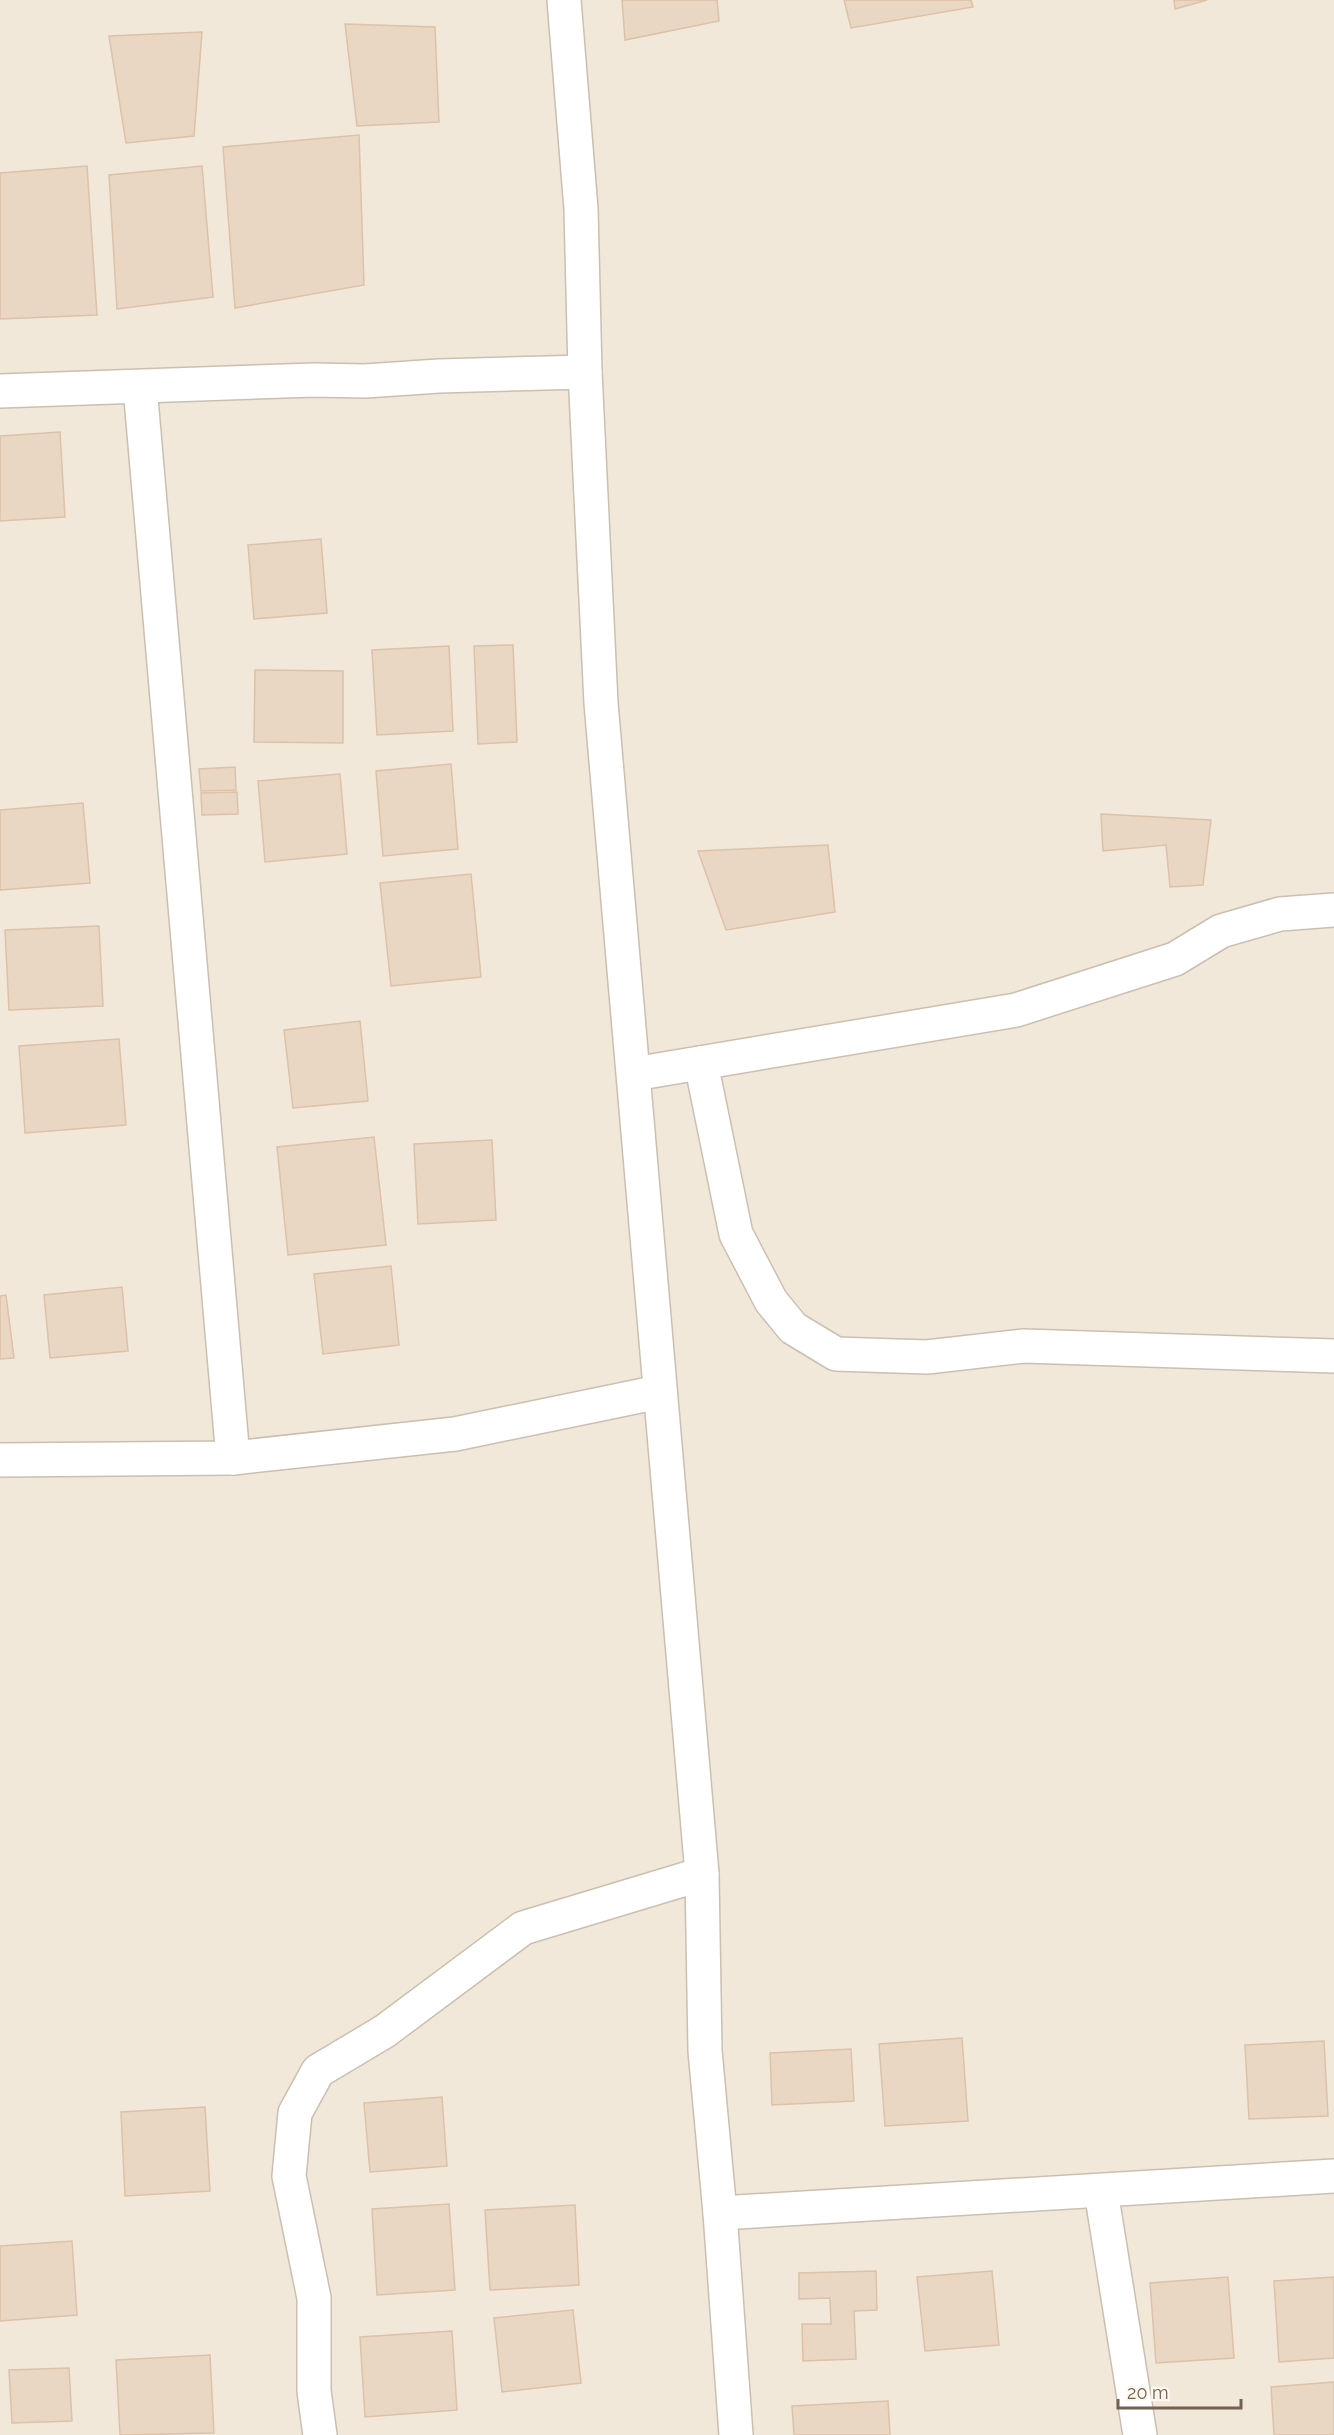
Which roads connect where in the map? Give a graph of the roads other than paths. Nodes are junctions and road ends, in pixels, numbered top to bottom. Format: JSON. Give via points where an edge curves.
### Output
{"nodes":[{"id":1,"x":564,"y":0,"type":"edge"},
{"id":2,"x":585,"y":372,"type":"junction"},
{"id":3,"x":140,"y":387,"type":"junction"},
{"id":4,"x":0,"y":391,"type":"edge"},
{"id":5,"x":1334,"y":910,"type":"edge"},
{"id":6,"x":701,"y":1063,"type":"junction"},
{"id":7,"x":633,"y":1074,"type":"junction"},
{"id":8,"x":1334,"y":1356,"type":"edge"},
{"id":9,"x":659,"y":1392,"type":"junction"},
{"id":10,"x":234,"y":1458,"type":"junction"},
{"id":11,"x":0,"y":1460,"type":"edge"},
{"id":12,"x":702,"y":1874,"type":"junction"},
{"id":13,"x":1334,"y":2176,"type":"edge"},
{"id":14,"x":1101,"y":2191,"type":"junction"},
{"id":15,"x":720,"y":2213,"type":"junction"},
{"id":16,"x":320,"y":2435,"type":"edge"},
{"id":17,"x":736,"y":2435,"type":"edge"},
{"id":18,"x":1140,"y":2435,"type":"edge"}],
"edges":[{"from":1,"to":2,"type":"street","via":[[582,209]]},
{"from":2,"to":3,"type":"street"},
{"from":2,"to":7,"type":"street","via":[[601,703]]},
{"from":3,"to":4,"type":"street"},
{"from":3,"to":10,"type":"street"},
{"from":5,"to":6,"type":"street","via":[[1280,914],[1221,931],[1175,959],[1016,1010]]},
{"from":6,"to":7,"type":"street"},
{"from":6,"to":8,"type":"street","via":[[736,1234],[778,1310],[793,1328],[836,1354],[927,1357],[1024,1346]]},
{"from":7,"to":9,"type":"street"},
{"from":9,"to":10,"type":"street","via":[[455,1434]]},
{"from":9,"to":12,"type":"street"},
{"from":10,"to":11,"type":"street"},
{"from":12,"to":15,"type":"street","via":[[705,2051]]},
{"from":12,"to":16,"type":"street","via":[[523,1928],[385,2031],[318,2071],[295,2113],[289,2176],[314,2298],[314,2391]]},
{"from":13,"to":14,"type":"street"},
{"from":14,"to":15,"type":"street"},
{"from":14,"to":18,"type":"street"},
{"from":15,"to":17,"type":"street"}]}
